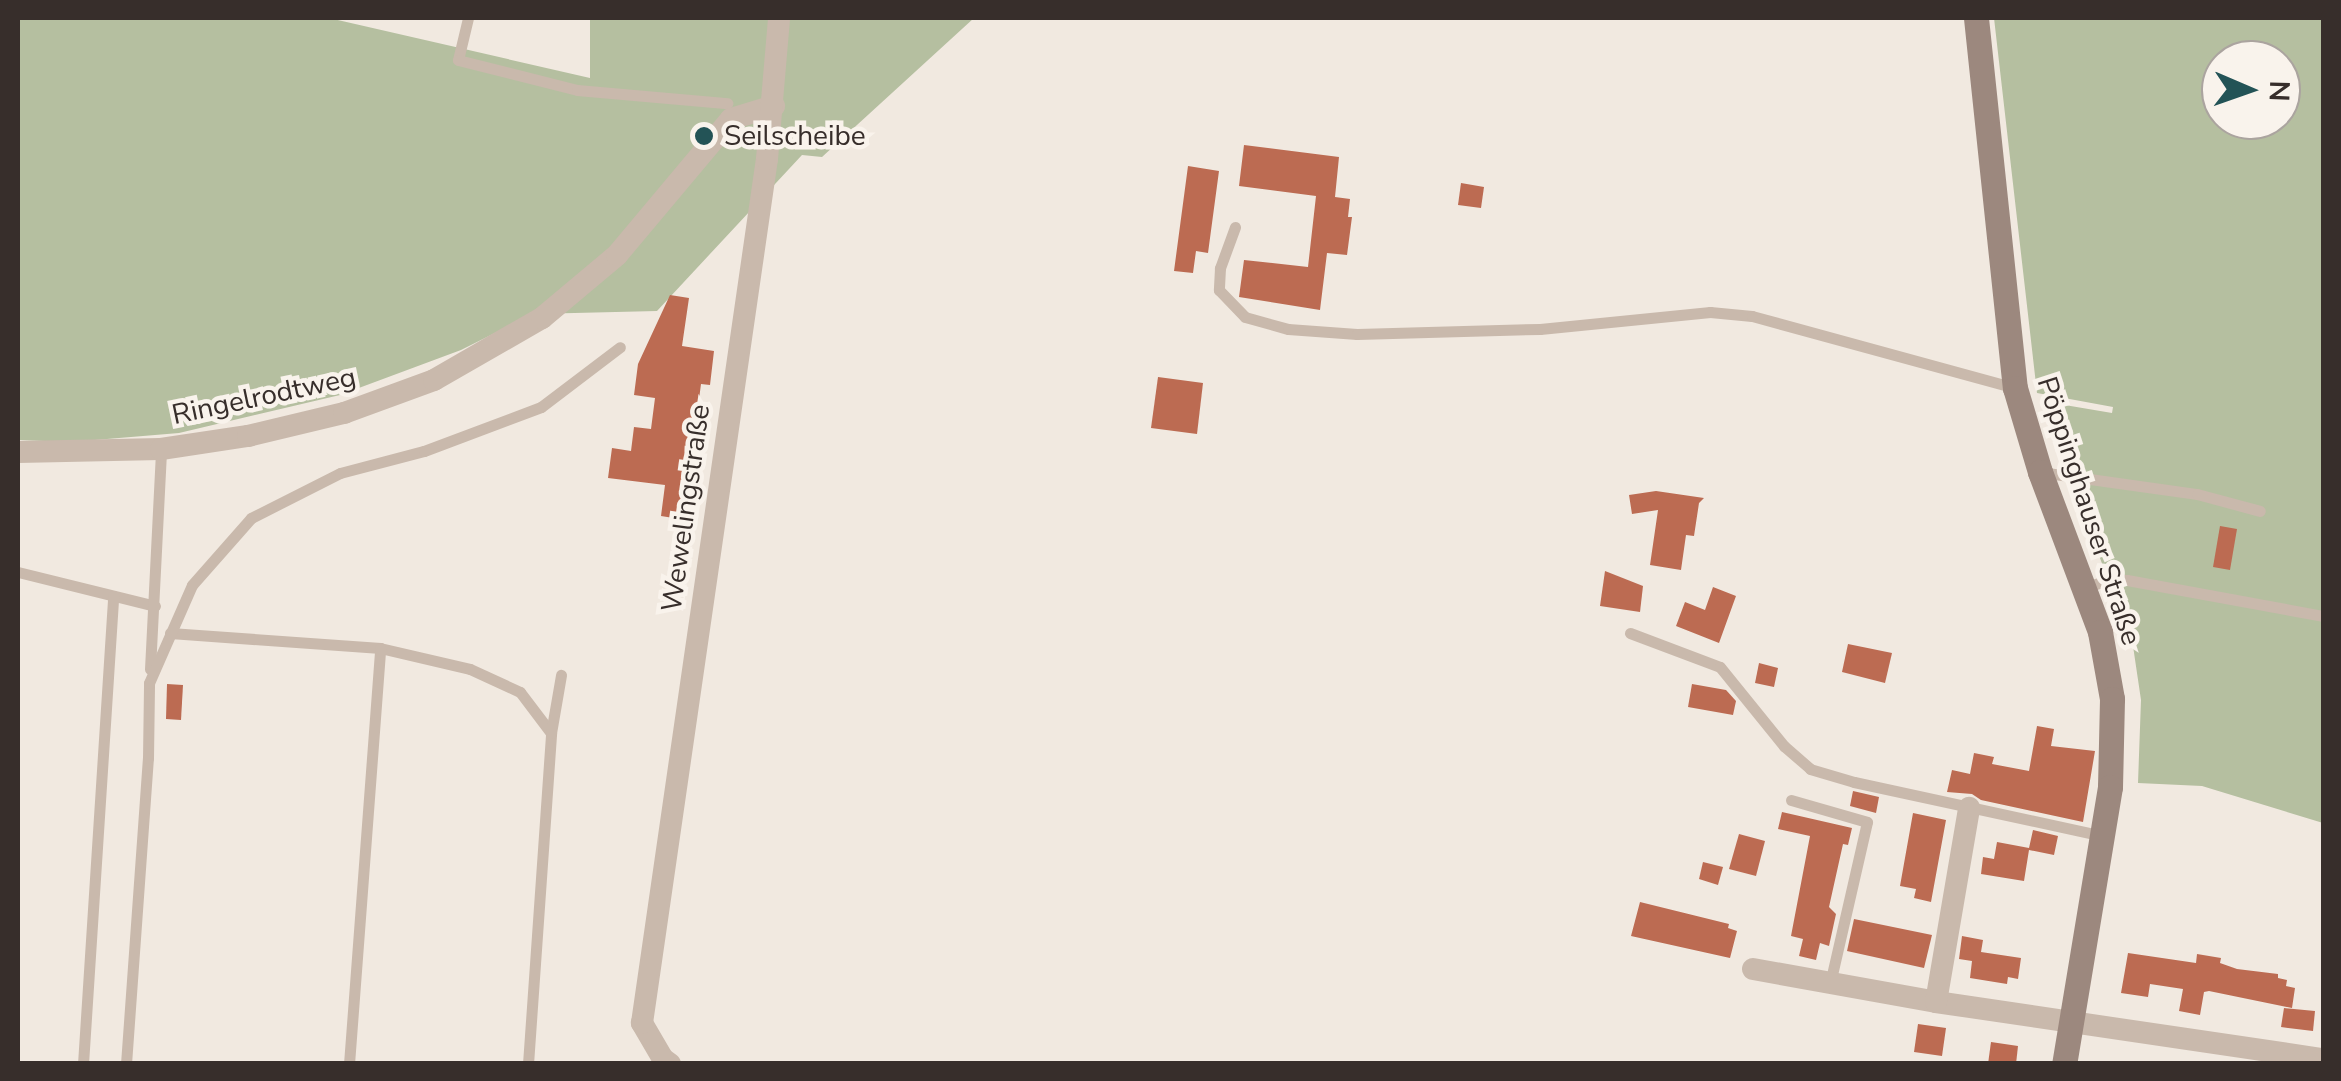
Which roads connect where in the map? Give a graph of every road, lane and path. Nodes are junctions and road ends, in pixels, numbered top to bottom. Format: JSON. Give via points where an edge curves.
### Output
{"nodes":[{"id":1,"x":468,"y":18,"type":"edge"},
{"id":2,"x":779,"y":18,"type":"edge"},
{"id":3,"x":1976,"y":18,"type":"edge"},
{"id":4,"x":727,"y":103,"type":"dead end"},
{"id":5,"x":774,"y":106,"type":"junction"},
{"id":6,"x":1235,"y":228,"type":"dead end"},
{"id":7,"x":620,"y":348,"type":"dead end"},
{"id":8,"x":2014,"y":388,"type":"junction"},
{"id":9,"x":161,"y":449,"type":"junction"},
{"id":10,"x":18,"y":452,"type":"edge"},
{"id":11,"x":2040,"y":472,"type":"junction"},
{"id":12,"x":2260,"y":511,"type":"dead end"},
{"id":13,"x":18,"y":572,"type":"edge"},
{"id":14,"x":2084,"y":588,"type":"junction"},
{"id":15,"x":114,"y":596,"type":"junction"},
{"id":16,"x":155,"y":606,"type":"junction"},
{"id":17,"x":2324,"y":616,"type":"edge"},
{"id":18,"x":170,"y":632,"type":"junction"},
{"id":19,"x":1630,"y":633,"type":"dead end"},
{"id":20,"x":380,"y":648,"type":"junction"},
{"id":21,"x":561,"y":674,"type":"dead end"},
{"id":22,"x":148,"y":683,"type":"junction"},
{"id":23,"x":551,"y":733,"type":"junction"},
{"id":24,"x":1791,"y":800,"type":"dead end"},
{"id":25,"x":1970,"y":808,"type":"junction"},
{"id":26,"x":2100,"y":835,"type":"junction"},
{"id":27,"x":1754,"y":969,"type":"dead end"},
{"id":28,"x":1830,"y":983,"type":"junction"},
{"id":29,"x":1936,"y":1002,"type":"junction"},
{"id":30,"x":2068,"y":1022,"type":"junction"},
{"id":31,"x":2324,"y":1059,"type":"edge"},
{"id":32,"x":83,"y":1064,"type":"edge"},
{"id":33,"x":126,"y":1064,"type":"edge"},
{"id":34,"x":349,"y":1064,"type":"edge"},
{"id":35,"x":528,"y":1064,"type":"edge"},
{"id":36,"x":670,"y":1064,"type":"edge"},
{"id":37,"x":2048,"y":1064,"type":"edge"},
{"id":38,"x":2064,"y":1064,"type":"edge"}],
"edges":[{"from":1,"to":4,"type":"lane","via":[[458,60],[577,90]]},
{"from":2,"to":5,"type":"street","name":"Wewelingstraße"},
{"from":3,"to":8,"type":"main road","name":"Pöppinghauser Straße"},
{"from":5,"to":9,"type":"street","name":"Ringelrodtweg","via":[[731,119],[616,255],[542,318],[434,380],[344,413]]},
{"from":5,"to":36,"type":"street","name":"Wewelingstraße","via":[[642,1023]]},
{"from":6,"to":8,"type":"lane","via":[[1219,290],[1245,317],[1288,329],[1540,328],[1710,312],[1752,316]]},
{"from":7,"to":18,"type":"lane","via":[[541,407],[340,473],[251,518],[192,585]]},
{"from":8,"to":11,"type":"main road","name":"Pöppinghauser Straße"},
{"from":9,"to":10,"type":"street","name":"Ringelrodtweg"},
{"from":9,"to":16,"type":"lane"},
{"from":11,"to":12,"type":"lane","via":[[2198,494]]},
{"from":11,"to":14,"type":"main road","name":"Pöppinghauser Straße"},
{"from":13,"to":15,"type":"lane"},
{"from":14,"to":17,"type":"lane","via":[[2126,580]]},
{"from":14,"to":26,"type":"main road","name":"Pöppinghauser Straße","via":[[2112,699],[2110,787]]},
{"from":15,"to":16,"type":"lane"},
{"from":15,"to":32,"type":"lane"},
{"from":16,"to":22,"type":"lane"},
{"from":18,"to":20,"type":"lane"},
{"from":18,"to":22,"type":"lane"},
{"from":19,"to":25,"type":"lane","via":[[1720,667],[1810,769]]},
{"from":20,"to":23,"type":"lane","via":[[505,683],[536,709]]},
{"from":20,"to":34,"type":"lane"},
{"from":21,"to":23,"type":"lane"},
{"from":22,"to":33,"type":"lane"},
{"from":23,"to":35,"type":"lane"},
{"from":24,"to":28,"type":"lane","via":[[1867,822]]},
{"from":25,"to":26,"type":"lane"},
{"from":25,"to":29,"type":"street"},
{"from":26,"to":30,"type":"main road","name":"Pöppinghauser Straße"},
{"from":27,"to":28,"type":"street"},
{"from":28,"to":29,"type":"street"},
{"from":29,"to":30,"type":"street"},
{"from":30,"to":31,"type":"street"},
{"from":30,"to":37,"type":"main road","name":"Pöppinghauser Straße"},
{"from":30,"to":38,"type":"main road","name":"Pöppinghauser Straße"}]}
